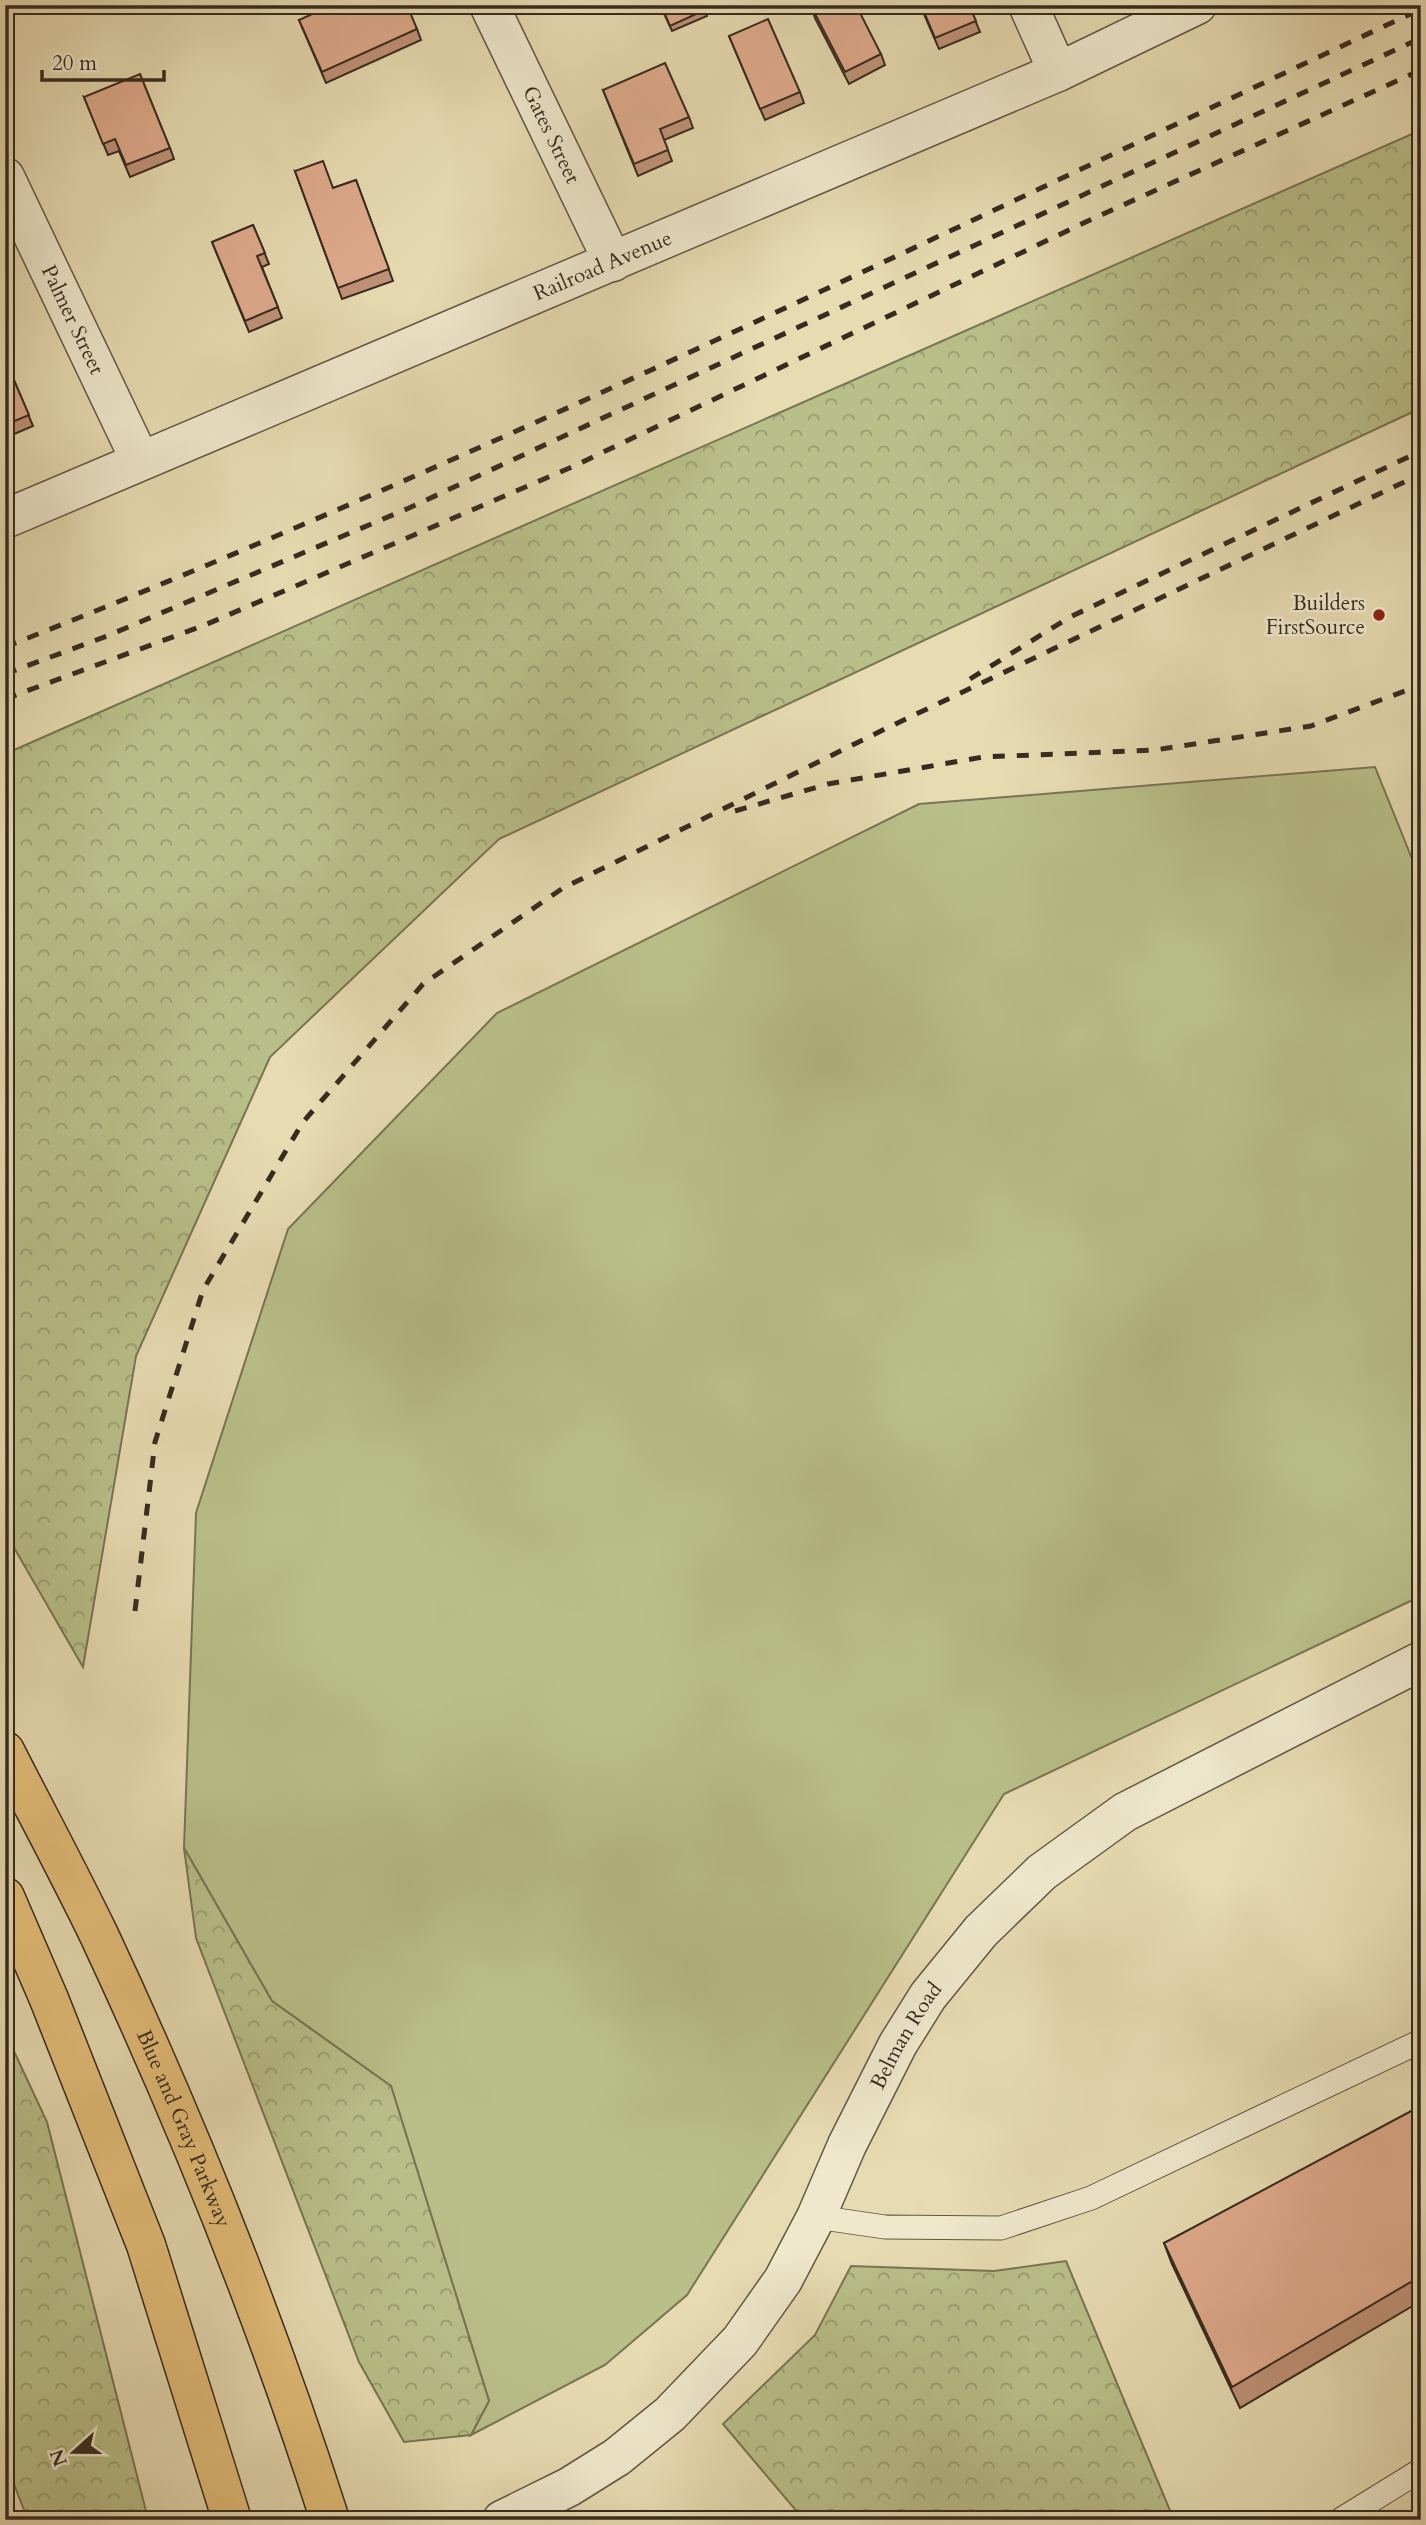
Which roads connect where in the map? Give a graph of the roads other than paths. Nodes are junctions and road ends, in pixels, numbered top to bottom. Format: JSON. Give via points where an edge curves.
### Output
{"nodes":[{"id":1,"x":489,"y":5,"type":"edge"},
{"id":2,"x":1028,"y":5,"type":"edge"},
{"id":3,"x":1197,"y":5,"type":"edge"},
{"id":4,"x":1058,"y":72,"type":"junction"},
{"id":5,"x":5,"y":177,"type":"edge"},
{"id":6,"x":613,"y":261,"type":"junction"},
{"id":7,"x":140,"y":460,"type":"junction"},
{"id":8,"x":5,"y":519,"type":"edge"},
{"id":9,"x":1421,"y":1661,"type":"edge"},
{"id":10,"x":5,"y":1751,"type":"edge"},
{"id":11,"x":5,"y":1897,"type":"edge"},
{"id":12,"x":1421,"y":2041,"type":"edge"},
{"id":13,"x":816,"y":2217,"type":"junction"},
{"id":14,"x":1421,"y":2470,"type":"edge"},
{"id":15,"x":232,"y":2520,"type":"edge"},
{"id":16,"x":330,"y":2520,"type":"edge"},
{"id":17,"x":502,"y":2520,"type":"edge"},
{"id":18,"x":1340,"y":2520,"type":"edge"}],
"edges":[{"from":1,"to":6,"type":"street","name":"Gates Street"},
{"from":2,"to":4,"type":"street"},
{"from":3,"to":4,"type":"street","name":"Railroad Avenue"},
{"from":4,"to":6,"type":"street","name":"Railroad Avenue"},
{"from":5,"to":7,"type":"street","name":"Palmer Street"},
{"from":6,"to":7,"type":"street","name":"Railroad Avenue"},
{"from":7,"to":8,"type":"street","name":"Railroad Avenue"},
{"from":9,"to":13,"type":"street","name":"Belman Road","via":[[1125,1812],[1042,1872],[981,1931],[928,1996],[898,2044]]},
{"from":10,"to":16,"type":"highway","name":"Blue and Gray Parkway","via":[[98,1933],[172,2097],[240,2263]]},
{"from":11,"to":15,"type":"highway","via":[[146,2245]]},
{"from":12,"to":13,"type":"lane","via":[[1091,2198],[1037,2218],[1001,2228],[885,2227]]},
{"from":13,"to":17,"type":"street","name":"Belman Road","via":[[783,2280],[740,2341],[670,2414],[617,2458]]},
{"from":14,"to":18,"type":"lane"}]}
